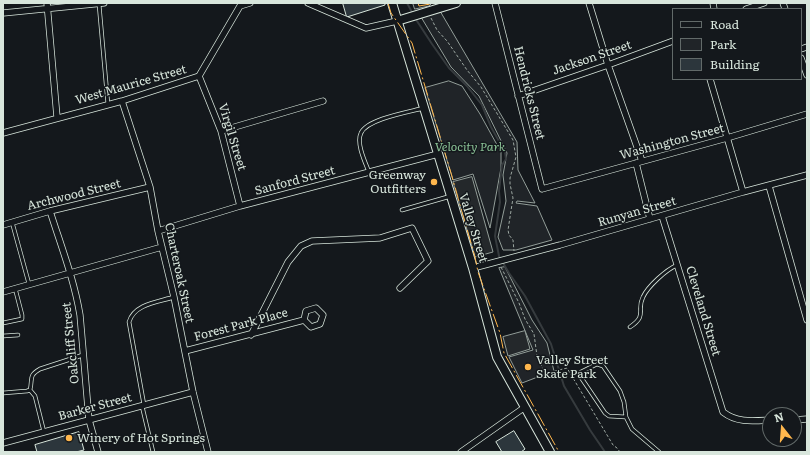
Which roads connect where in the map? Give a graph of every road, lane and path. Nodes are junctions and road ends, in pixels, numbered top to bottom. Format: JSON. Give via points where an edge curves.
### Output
{"nodes":[{"id":1,"x":104,"y":3,"type":"edge"},
{"id":2,"x":250,"y":3,"type":"edge"},
{"id":3,"x":308,"y":3,"type":"edge"},
{"id":4,"x":392,"y":3,"type":"edge"},
{"id":5,"x":456,"y":3,"type":"edge"},
{"id":6,"x":495,"y":3,"type":"edge"},
{"id":7,"x":589,"y":3,"type":"edge"},
{"id":8,"x":764,"y":3,"type":"edge"},
{"id":9,"x":99,"y":4,"type":"edge"},
{"id":10,"x":240,"y":4,"type":"edge"},
{"id":11,"x":444,"y":5,"type":"edge"},
{"id":12,"x":47,"y":6,"type":"edge"},
{"id":13,"x":749,"y":8,"type":"edge"},
{"id":14,"x":3,"y":13,"type":"edge"},
{"id":15,"x":423,"y":13,"type":"junction"},
{"id":16,"x":398,"y":21,"type":"junction"},
{"id":17,"x":672,"y":41,"type":"edge"},
{"id":18,"x":802,"y":61,"type":"edge"},
{"id":19,"x":608,"y":65,"type":"junction"},
{"id":20,"x":807,"y":75,"type":"edge"},
{"id":21,"x":199,"y":76,"type":"junction"},
{"id":22,"x":710,"y":80,"type":"edge"},
{"id":23,"x":518,"y":96,"type":"junction"},
{"id":24,"x":122,"y":101,"type":"junction"},
{"id":25,"x":322,"y":102,"type":"dead end"},
{"id":26,"x":108,"y":105,"type":"junction"},
{"id":27,"x":424,"y":108,"type":"junction"},
{"id":28,"x":807,"y":114,"type":"edge"},
{"id":29,"x":57,"y":118,"type":"junction"},
{"id":30,"x":221,"y":131,"type":"junction"},
{"id":31,"x":3,"y":133,"type":"edge"},
{"id":32,"x":727,"y":138,"type":"junction"},
{"id":33,"x":438,"y":154,"type":"junction"},
{"id":34,"x":639,"y":162,"type":"junction"},
{"id":35,"x":369,"y":172,"type":"junction"},
{"id":36,"x":807,"y":175,"type":"edge"},
{"id":37,"x":769,"y":186,"type":"junction"},
{"id":38,"x":150,"y":187,"type":"junction"},
{"id":39,"x":542,"y":189,"type":"joint"},
{"id":40,"x":743,"y":192,"type":"junction"},
{"id":41,"x":451,"y":196,"type":"junction"},
{"id":42,"x":240,"y":206,"type":"junction"},
{"id":43,"x":402,"y":210,"type":"dead end"},
{"id":44,"x":50,"y":211,"type":"junction"},
{"id":45,"x":662,"y":216,"type":"junction"},
{"id":46,"x":650,"y":219,"type":"junction"},
{"id":47,"x":12,"y":222,"type":"junction"},
{"id":48,"x":3,"y":225,"type":"edge"},
{"id":49,"x":158,"y":231,"type":"junction"},
{"id":50,"x":162,"y":247,"type":"junction"},
{"id":51,"x":514,"y":252,"type":"dead end"},
{"id":52,"x":498,"y":264,"type":"junction"},
{"id":53,"x":677,"y":266,"type":"junction"},
{"id":54,"x":473,"y":268,"type":"junction"},
{"id":55,"x":70,"y":273,"type":"junction"},
{"id":56,"x":29,"y":284,"type":"junction"},
{"id":57,"x":15,"y":288,"type":"junction"},
{"id":58,"x":400,"y":288,"type":"dead end"},
{"id":59,"x":3,"y":292,"type":"edge"},
{"id":60,"x":174,"y":297,"type":"junction"},
{"id":61,"x":807,"y":317,"type":"edge"},
{"id":62,"x":304,"y":320,"type":"dead end"},
{"id":63,"x":3,"y":323,"type":"edge"},
{"id":64,"x":630,"y":326,"type":"dead end"},
{"id":65,"x":18,"y":335,"type":"dead end"},
{"id":66,"x":251,"y":335,"type":"junction"},
{"id":67,"x":3,"y":336,"type":"edge"},
{"id":68,"x":185,"y":351,"type":"junction"},
{"id":69,"x":84,"y":355,"type":"junction"},
{"id":70,"x":30,"y":390,"type":"junction"},
{"id":71,"x":193,"y":392,"type":"junction"},
{"id":72,"x":3,"y":393,"type":"edge"},
{"id":73,"x":143,"y":406,"type":"junction"},
{"id":74,"x":525,"y":406,"type":"junction"},
{"id":75,"x":626,"y":417,"type":"junction"},
{"id":76,"x":89,"y":420,"type":"junction"},
{"id":77,"x":762,"y":420,"type":"edge"},
{"id":78,"x":44,"y":432,"type":"junction"},
{"id":79,"x":3,"y":444,"type":"edge"},
{"id":80,"x":98,"y":452,"type":"edge"},
{"id":81,"x":153,"y":452,"type":"edge"},
{"id":82,"x":208,"y":452,"type":"edge"},
{"id":83,"x":461,"y":452,"type":"edge"},
{"id":84,"x":550,"y":452,"type":"edge"},
{"id":85,"x":620,"y":452,"type":"edge"},
{"id":86,"x":660,"y":452,"type":"edge"}],
"edges":[{"from":1,"to":9,"type":"street"},
{"from":2,"to":10,"type":"street","name":"West Maurice Street"},
{"from":3,"to":16,"type":"street","via":[[366,28]]},
{"from":4,"to":16,"type":"street","name":"Valley Street"},
{"from":5,"to":11,"type":"street"},
{"from":6,"to":23,"type":"street","name":"Hendricks Street"},
{"from":7,"to":19,"type":"street"},
{"from":8,"to":13,"type":"street"},
{"from":9,"to":12,"type":"street"},
{"from":9,"to":26,"type":"lane"},
{"from":10,"to":21,"type":"street","name":"West Maurice Street"},
{"from":11,"to":15,"type":"street"},
{"from":12,"to":14,"type":"street"},
{"from":12,"to":29,"type":"street"},
{"from":15,"to":16,"type":"street"},
{"from":15,"to":51,"type":"path","via":[[481,87],[513,140],[516,158],[510,178],[513,198],[508,230],[513,240]]},
{"from":16,"to":27,"type":"street","name":"Valley Street"},
{"from":17,"to":19,"type":"street","name":"Jackson Street"},
{"from":18,"to":20,"type":"street"},
{"from":19,"to":23,"type":"street","name":"Jackson Street"},
{"from":19,"to":34,"type":"street"},
{"from":21,"to":24,"type":"street","name":"West Maurice Street"},
{"from":21,"to":30,"type":"street","name":"Virgil Street"},
{"from":22,"to":32,"type":"street"},
{"from":23,"to":39,"type":"street","name":"Hendricks Street"},
{"from":24,"to":26,"type":"street","name":"West Maurice Street"},
{"from":24,"to":38,"type":"street","name":"Charteroak Street"},
{"from":25,"to":30,"type":"street"},
{"from":26,"to":29,"type":"street","name":"West Maurice Street"},
{"from":27,"to":33,"type":"street","name":"Valley Street"},
{"from":27,"to":35,"type":"lane","via":[[383,119],[364,128],[360,134],[360,147]]},
{"from":28,"to":32,"type":"street","name":"Washington Street"},
{"from":29,"to":31,"type":"street","name":"West Maurice Street"},
{"from":30,"to":42,"type":"street","name":"Virgil Street"},
{"from":32,"to":34,"type":"street","name":"Washington Street"},
{"from":32,"to":40,"type":"street"},
{"from":33,"to":35,"type":"street","name":"Sanford Street"},
{"from":33,"to":41,"type":"street","name":"Valley Street"},
{"from":34,"to":39,"type":"street","name":"Washington Street"},
{"from":34,"to":46,"type":"street"},
{"from":35,"to":42,"type":"street","name":"Sanford Street"},
{"from":36,"to":37,"type":"street","name":"Runyan Street"},
{"from":37,"to":40,"type":"street","name":"Runyan Street"},
{"from":37,"to":61,"type":"street"},
{"from":38,"to":44,"type":"street","name":"Archwood Street"},
{"from":38,"to":49,"type":"street","name":"Charteroak Street"},
{"from":40,"to":45,"type":"street","name":"Runyan Street"},
{"from":41,"to":43,"type":"lane"},
{"from":41,"to":54,"type":"street","name":"Valley Street"},
{"from":42,"to":49,"type":"street","name":"Sanford Street"},
{"from":44,"to":47,"type":"street","name":"Archwood Street"},
{"from":44,"to":55,"type":"street","name":"Oakcliff Street"},
{"from":45,"to":46,"type":"street","name":"Runyan Street"},
{"from":45,"to":53,"type":"street","name":"Cleveland Street"},
{"from":46,"to":52,"type":"street","name":"Runyan Street","via":[[507,259]]},
{"from":47,"to":48,"type":"street","name":"Archwood Street"},
{"from":47,"to":56,"type":"lane"},
{"from":49,"to":50,"type":"street","name":"Charteroak Street"},
{"from":50,"to":55,"type":"street"},
{"from":50,"to":60,"type":"street","name":"Charteroak Street"},
{"from":52,"to":54,"type":"street","name":"Runyan Street"},
{"from":52,"to":85,"type":"path","via":[[534,334],[544,371],[547,374],[566,368],[613,445]]},
{"from":53,"to":64,"type":"lane","via":[[669,269],[643,297],[639,320]]},
{"from":53,"to":77,"type":"street","name":"Cleveland Street","via":[[723,412],[730,418],[744,421]]},
{"from":54,"to":74,"type":"street","name":"Valley Street","via":[[497,357]]},
{"from":55,"to":56,"type":"street"},
{"from":55,"to":69,"type":"street","name":"Oakcliff Street","via":[[80,315]]},
{"from":56,"to":57,"type":"street"},
{"from":57,"to":59,"type":"street"},
{"from":57,"to":63,"type":"lane","via":[[22,319]]},
{"from":58,"to":66,"type":"street","via":[[428,261],[412,228],[380,238],[312,241],[300,246],[288,262]]},
{"from":60,"to":68,"type":"street","name":"Charteroak Street"},
{"from":60,"to":73,"type":"lane","via":[[137,309],[129,322]]},
{"from":62,"to":66,"type":"street","name":"Forest Park Place"},
{"from":65,"to":67,"type":"lane"},
{"from":66,"to":68,"type":"street","name":"Forest Park Place"},
{"from":68,"to":71,"type":"street","name":"Charteroak Street"},
{"from":69,"to":70,"type":"lane","via":[[40,369],[31,376]]},
{"from":69,"to":76,"type":"street","name":"Oakcliff Street"},
{"from":70,"to":72,"type":"lane"},
{"from":70,"to":78,"type":"lane","via":[[35,396]]},
{"from":71,"to":73,"type":"street","name":"Barker Street"},
{"from":71,"to":82,"type":"street","name":"Charteroak Street"},
{"from":73,"to":76,"type":"street","name":"Barker Street"},
{"from":73,"to":81,"type":"lane"},
{"from":74,"to":83,"type":"street"},
{"from":74,"to":84,"type":"street","name":"Valley Street"},
{"from":75,"to":75,"type":"lane","via":[[620,391],[603,366],[597,364],[581,372],[580,376],[605,413],[609,416]]},
{"from":75,"to":86,"type":"lane","via":[[632,429]]},
{"from":76,"to":78,"type":"street","name":"Barker Street"},
{"from":76,"to":80,"type":"street","name":"Oakcliff Street"},
{"from":78,"to":79,"type":"street","name":"Barker Street"}]}
